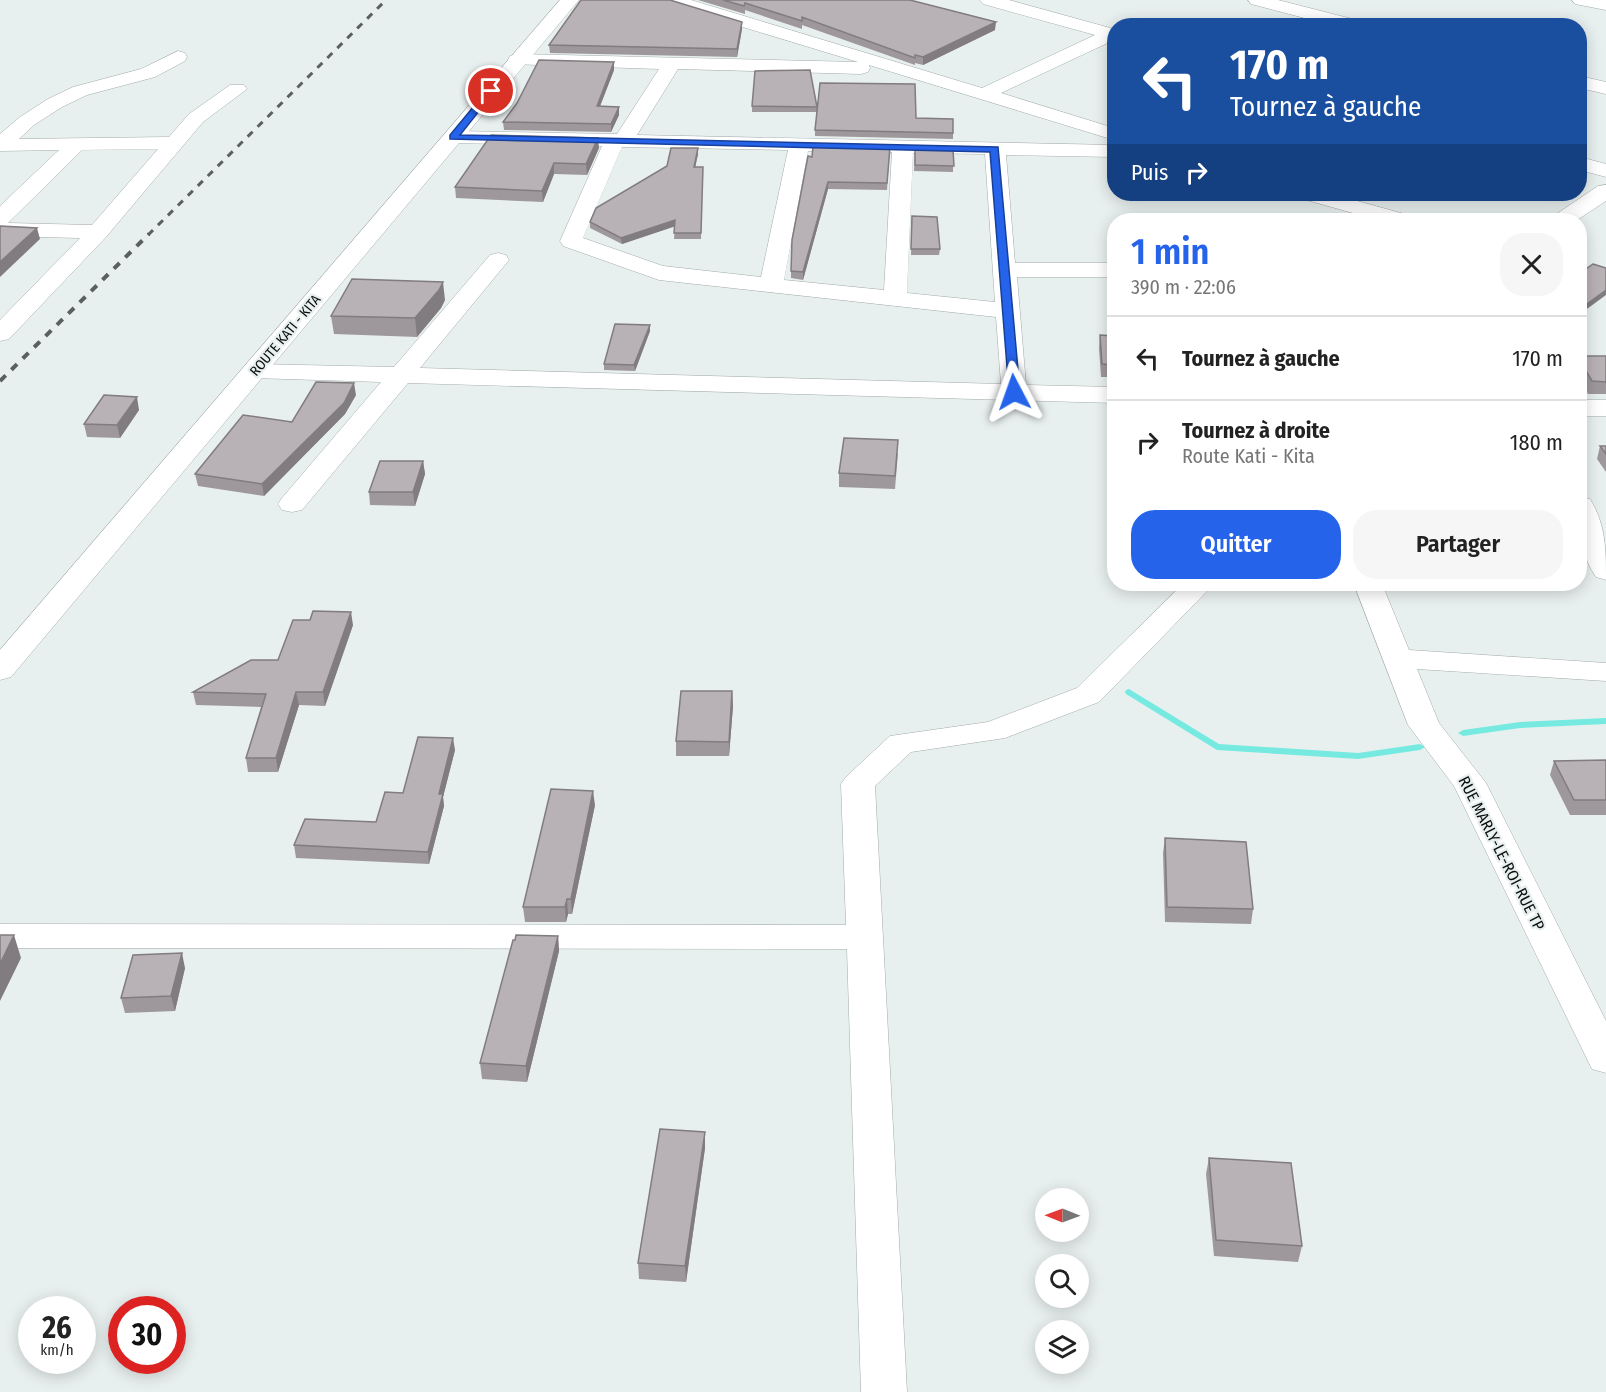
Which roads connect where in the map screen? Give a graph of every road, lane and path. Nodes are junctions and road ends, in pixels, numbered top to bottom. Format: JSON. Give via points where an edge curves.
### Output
{"nodes":[{"id":1,"x":570,"y":0,"type":"edge"},
{"id":2,"x":673,"y":0,"type":"edge"},
{"id":3,"x":989,"y":0,"type":"edge"},
{"id":4,"x":1257,"y":0,"type":"edge"},
{"id":5,"x":1581,"y":0,"type":"edge"},
{"id":6,"x":1606,"y":5,"type":"edge"},
{"id":7,"x":1327,"y":18,"type":"edge"},
{"id":8,"x":1107,"y":32,"type":"edge"},
{"id":9,"x":1107,"y":37,"type":"edge"},
{"id":10,"x":177,"y":57,"type":"dead end"},
{"id":11,"x":517,"y":60,"type":"junction"},
{"id":12,"x":671,"y":65,"type":"junction"},
{"id":13,"x":901,"y":69,"type":"junction"},
{"id":14,"x":1587,"y":84,"type":"edge"},
{"id":15,"x":1606,"y":88,"type":"edge"},
{"id":16,"x":237,"y":89,"type":"dead end"},
{"id":17,"x":984,"y":94,"type":"junction"},
{"id":18,"x":1107,"y":132,"type":"edge"},
{"id":19,"x":453,"y":137,"type":"junction"},
{"id":20,"x":619,"y":141,"type":"junction"},
{"id":21,"x":174,"y":143,"type":"junction"},
{"id":22,"x":799,"y":144,"type":"junction"},
{"id":23,"x":0,"y":145,"type":"edge"},
{"id":24,"x":76,"y":145,"type":"junction"},
{"id":25,"x":903,"y":147,"type":"junction"},
{"id":26,"x":994,"y":149,"type":"junction"},
{"id":27,"x":1107,"y":151,"type":"edge"},
{"id":28,"x":1587,"y":165,"type":"edge"},
{"id":29,"x":1606,"y":171,"type":"edge"},
{"id":30,"x":1606,"y":191,"type":"edge"},
{"id":31,"x":1335,"y":201,"type":"edge"},
{"id":32,"x":1376,"y":213,"type":"edge"},
{"id":33,"x":1573,"y":213,"type":"edge"},
{"id":34,"x":0,"y":218,"type":"edge"},
{"id":35,"x":0,"y":229,"type":"edge"},
{"id":36,"x":98,"y":232,"type":"junction"},
{"id":37,"x":498,"y":260,"type":"dead end"},
{"id":38,"x":1005,"y":270,"type":"junction"},
{"id":39,"x":1107,"y":270,"type":"edge"},
{"id":40,"x":771,"y":285,"type":"junction"},
{"id":41,"x":895,"y":298,"type":"junction"},
{"id":42,"x":1009,"y":310,"type":"junction"},
{"id":43,"x":0,"y":334,"type":"edge"},
{"id":44,"x":254,"y":371,"type":"junction"},
{"id":45,"x":401,"y":375,"type":"junction"},
{"id":46,"x":1014,"y":392,"type":"junction"},
{"id":47,"x":1107,"y":395,"type":"edge"},
{"id":48,"x":1587,"y":408,"type":"edge"},
{"id":49,"x":1606,"y":408,"type":"edge"},
{"id":50,"x":292,"y":504,"type":"dead end"},
{"id":51,"x":1587,"y":523,"type":"edge"},
{"id":52,"x":1606,"y":572,"type":"edge"},
{"id":53,"x":1192,"y":591,"type":"edge"},
{"id":54,"x":1371,"y":591,"type":"edge"},
{"id":55,"x":1398,"y":658,"type":"junction"},
{"id":56,"x":0,"y":670,"type":"edge"},
{"id":57,"x":1606,"y":672,"type":"edge"},
{"id":58,"x":0,"y":936,"type":"edge"},
{"id":59,"x":864,"y":937,"type":"junction"},
{"id":60,"x":1606,"y":1059,"type":"edge"},
{"id":61,"x":884,"y":1392,"type":"edge"}],
"edges":[{"from":1,"to":11,"type":"main road","name":"ROUTE KATI - KITA"},
{"from":2,"to":13,"type":"street"},
{"from":3,"to":8,"type":"street"},
{"from":4,"to":7,"type":"street"},
{"from":5,"to":6,"type":"street"},
{"from":9,"to":17,"type":"street"},
{"from":10,"to":23,"type":"street","via":[[148,73],[80,91],[55,103]]},
{"from":11,"to":12,"type":"street"},
{"from":11,"to":19,"type":"main road","name":"ROUTE KATI - KITA"},
{"from":12,"to":13,"type":"street"},
{"from":12,"to":20,"type":"street"},
{"from":13,"to":17,"type":"street"},
{"from":14,"to":15,"type":"street"},
{"from":16,"to":21,"type":"street","via":[[196,118]]},
{"from":17,"to":18,"type":"street"},
{"from":19,"to":20,"type":"street"},
{"from":19,"to":44,"type":"main road","name":"ROUTE KATI - KITA"},
{"from":20,"to":22,"type":"street"},
{"from":20,"to":40,"type":"street","via":[[572,241],[659,273]]},
{"from":21,"to":24,"type":"street"},
{"from":21,"to":36,"type":"street"},
{"from":22,"to":25,"type":"street"},
{"from":22,"to":40,"type":"street"},
{"from":23,"to":24,"type":"street"},
{"from":24,"to":34,"type":"street"},
{"from":25,"to":26,"type":"street"},
{"from":25,"to":41,"type":"street"},
{"from":26,"to":27,"type":"street"},
{"from":26,"to":38,"type":"street"},
{"from":28,"to":29,"type":"street"},
{"from":30,"to":33,"type":"street"},
{"from":31,"to":32,"type":"street"},
{"from":35,"to":36,"type":"street"},
{"from":36,"to":43,"type":"street"},
{"from":37,"to":45,"type":"street"},
{"from":38,"to":39,"type":"street"},
{"from":38,"to":42,"type":"street"},
{"from":40,"to":41,"type":"street"},
{"from":41,"to":42,"type":"street"},
{"from":42,"to":46,"type":"street"},
{"from":44,"to":45,"type":"street"},
{"from":44,"to":56,"type":"main road","name":"ROUTE KATI - KITA"},
{"from":45,"to":46,"type":"street"},
{"from":45,"to":50,"type":"street"},
{"from":46,"to":47,"type":"street"},
{"from":48,"to":49,"type":"street"},
{"from":51,"to":52,"type":"street"},
{"from":53,"to":59,"type":"street","via":[[1088,695],[994,731],[901,743],[858,784]]},
{"from":54,"to":55,"type":"street","name":"RUE MARLY-LE-ROI-RUE TP"},
{"from":55,"to":57,"type":"street"},
{"from":55,"to":60,"type":"street","name":"RUE MARLY-LE-ROI-RUE TP","via":[[1424,725],[1469,783]]},
{"from":58,"to":59,"type":"street"},
{"from":59,"to":61,"type":"street"}]}
